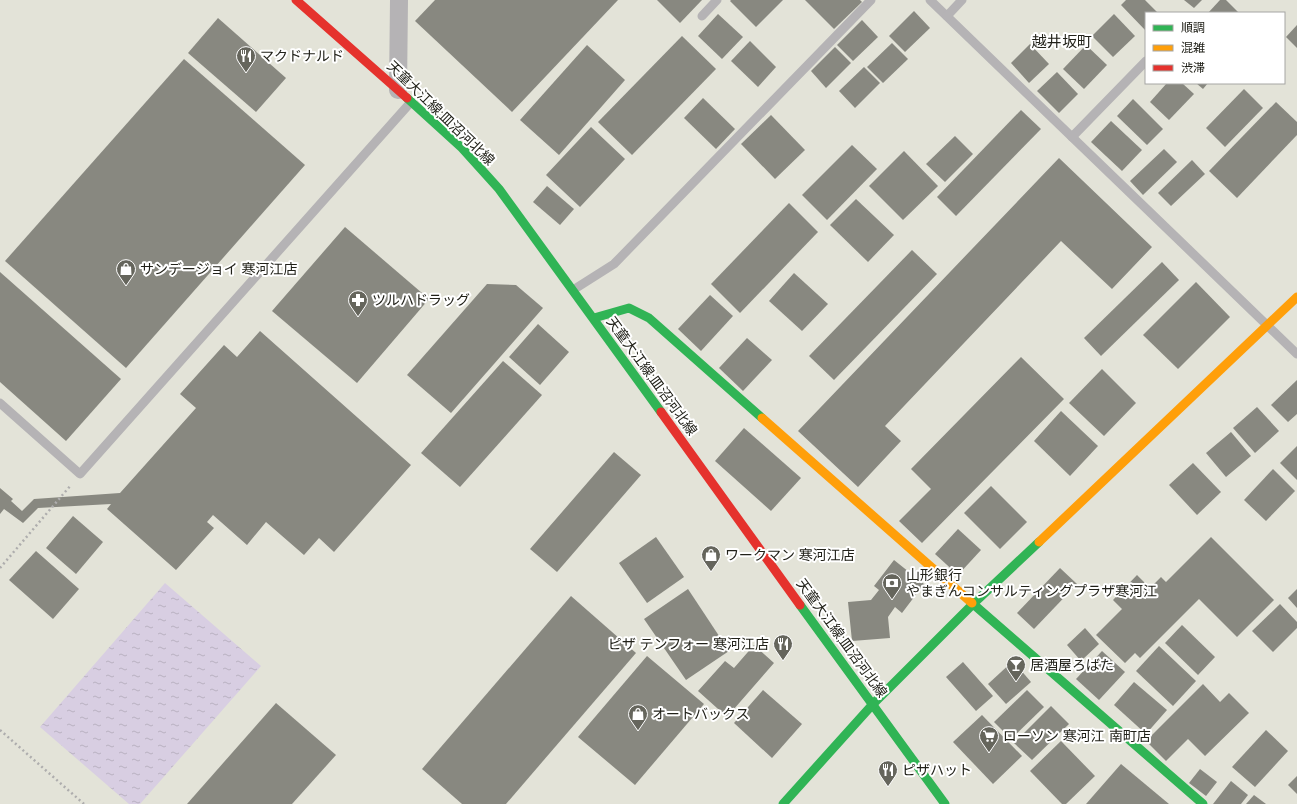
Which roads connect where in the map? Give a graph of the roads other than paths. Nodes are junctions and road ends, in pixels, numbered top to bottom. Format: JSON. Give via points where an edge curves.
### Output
{"nodes":[{"id":1,"x":296,"y":0,"type":"edge"},
{"id":2,"x":399,"y":0,"type":"edge"},
{"id":3,"x":717,"y":0,"type":"edge"},
{"id":4,"x":871,"y":0,"type":"edge"},
{"id":5,"x":930,"y":0,"type":"edge"},
{"id":6,"x":962,"y":0,"type":"edge"},
{"id":7,"x":702,"y":16,"type":"dead end"},
{"id":8,"x":947,"y":16,"type":"junction"},
{"id":9,"x":1145,"y":62,"type":"edge"},
{"id":10,"x":398,"y":90,"type":"junction"},
{"id":11,"x":411,"y":102,"type":"junction"},
{"id":12,"x":1072,"y":136,"type":"junction"},
{"id":13,"x":573,"y":290,"type":"junction"},
{"id":14,"x":1297,"y":297,"type":"edge"},
{"id":15,"x":594,"y":318,"type":"junction"},
{"id":16,"x":1268,"y":325,"type":"junction"},
{"id":17,"x":1297,"y":354,"type":"edge"},
{"id":18,"x":0,"y":403,"type":"edge"},
{"id":19,"x":973,"y":604,"type":"junction"},
{"id":20,"x":873,"y":704,"type":"junction"},
{"id":21,"x":783,"y":804,"type":"edge"},
{"id":22,"x":945,"y":804,"type":"edge"},
{"id":23,"x":1203,"y":804,"type":"edge"}],
"edges":[{"from":1,"to":10,"type":"street","name":"天童大江線;皿沼河北線"},
{"from":2,"to":10,"type":"street"},
{"from":3,"to":7,"type":"lane"},
{"from":4,"to":13,"type":"lane","via":[[614,264]]},
{"from":5,"to":8,"type":"lane"},
{"from":6,"to":8,"type":"lane"},
{"from":8,"to":12,"type":"lane"},
{"from":9,"to":12,"type":"lane"},
{"from":10,"to":11,"type":"street","name":"天童大江線;皿沼河北線"},
{"from":11,"to":13,"type":"street","name":"天童大江線;皿沼河北線","via":[[462,148],[499,189]]},
{"from":11,"to":18,"type":"lane","via":[[80,474]]},
{"from":12,"to":16,"type":"lane"},
{"from":13,"to":15,"type":"street","name":"天童大江線;皿沼河北線"},
{"from":14,"to":16,"type":"street"},
{"from":15,"to":19,"type":"street","via":[[629,308],[649,318]]},
{"from":15,"to":20,"type":"street","name":"天童大江線;皿沼河北線"},
{"from":16,"to":17,"type":"lane"},
{"from":16,"to":19,"type":"street"},
{"from":19,"to":20,"type":"street"},
{"from":19,"to":23,"type":"street"},
{"from":20,"to":21,"type":"street"},
{"from":20,"to":22,"type":"street","name":"天童大江線;皿沼河北線"}]}
